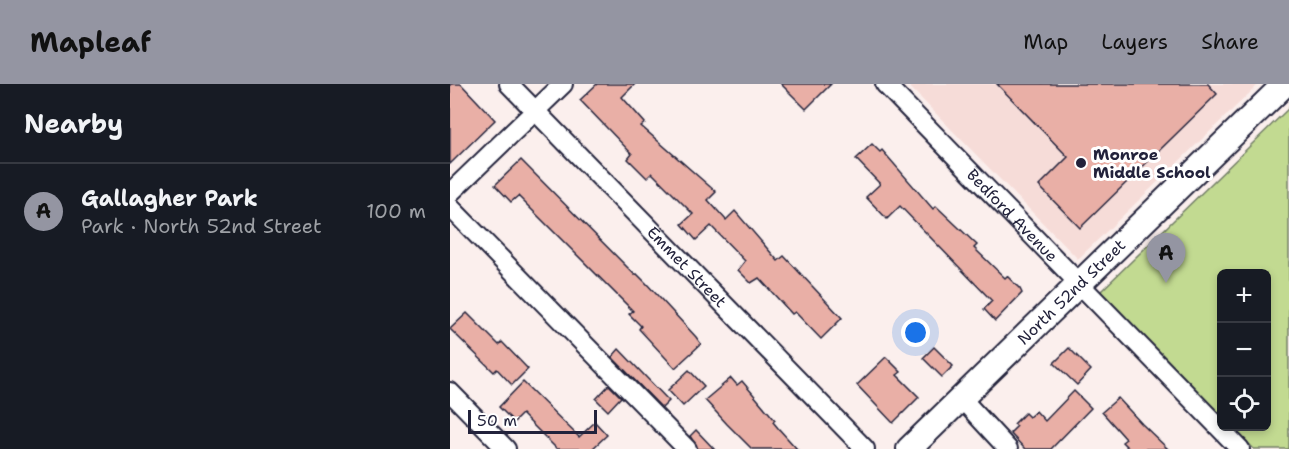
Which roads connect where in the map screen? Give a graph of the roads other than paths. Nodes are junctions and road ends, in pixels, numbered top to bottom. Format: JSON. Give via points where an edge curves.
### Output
{"nodes":[{"id":1,"x":509,"y":84,"type":"edge"},
{"id":2,"x":563,"y":84,"type":"edge"},
{"id":3,"x":885,"y":84,"type":"edge"},
{"id":4,"x":1285,"y":84,"type":"edge"},
{"id":5,"x":535,"y":111,"type":"junction"},
{"id":6,"x":450,"y":193,"type":"edge"},
{"id":7,"x":450,"y":207,"type":"edge"},
{"id":8,"x":1079,"y":284,"type":"junction"},
{"id":9,"x":450,"y":392,"type":"edge"},
{"id":10,"x":961,"y":398,"type":"junction"},
{"id":11,"x":911,"y":448,"type":"edge"},
{"id":12,"x":506,"y":449,"type":"edge"},
{"id":13,"x":687,"y":449,"type":"edge"},
{"id":14,"x":865,"y":449,"type":"edge"},
{"id":15,"x":1008,"y":449,"type":"edge"},
{"id":16,"x":1240,"y":449,"type":"edge"}],
"edges":[{"from":1,"to":5,"type":"street","name":"Emmet Street"},
{"from":2,"to":5,"type":"street"},
{"from":3,"to":8,"type":"street","name":"Bedford Avenue"},
{"from":4,"to":8,"type":"main road","name":"North 52nd Street"},
{"from":5,"to":6,"type":"street"},
{"from":5,"to":14,"type":"street","name":"Emmet Street"},
{"from":7,"to":13,"type":"street"},
{"from":8,"to":10,"type":"main road","name":"North 52nd Street"},
{"from":8,"to":16,"type":"street","name":"Bedford Avenue"},
{"from":9,"to":12,"type":"street"},
{"from":10,"to":11,"type":"main road","name":"North 52nd Street"},
{"from":10,"to":15,"type":"street"}]}
